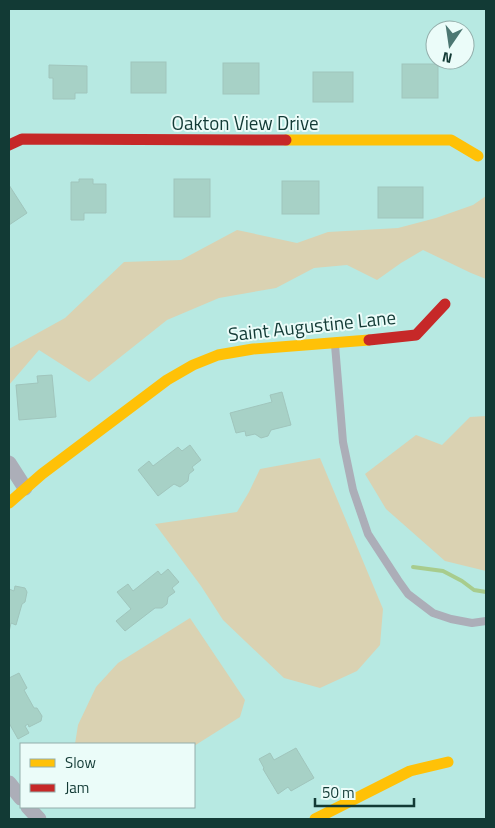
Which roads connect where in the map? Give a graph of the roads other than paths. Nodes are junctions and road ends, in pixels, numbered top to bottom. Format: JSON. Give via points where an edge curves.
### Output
{"nodes":[{"id":1,"x":9,"y":145,"type":"edge"},
{"id":2,"x":478,"y":156,"type":"dead end"},
{"id":3,"x":444,"y":304,"type":"dead end"},
{"id":4,"x":335,"y":343,"type":"junction"},
{"id":5,"x":9,"y":463,"type":"edge"},
{"id":6,"x":25,"y":488,"type":"junction"},
{"id":7,"x":9,"y":503,"type":"edge"},
{"id":8,"x":486,"y":621,"type":"edge"},
{"id":9,"x":448,"y":762,"type":"dead end"},
{"id":10,"x":9,"y":783,"type":"edge"},
{"id":11,"x":20,"y":797,"type":"edge"},
{"id":12,"x":29,"y":808,"type":"edge"},
{"id":13,"x":39,"y":819,"type":"edge"},
{"id":14,"x":314,"y":819,"type":"edge"}],
"edges":[{"from":1,"to":2,"type":"street","name":"Oakton View Drive","via":[[22,139],[451,140]]},
{"from":3,"to":4,"type":"street","name":"Saint Augustine Lane","via":[[416,335]]},
{"from":4,"to":6,"type":"street","name":"Saint Augustine Lane","via":[[253,349],[218,355],[194,365],[167,380]]},
{"from":4,"to":8,"type":"lane","via":[[343,442],[353,490],[368,534],[408,594],[433,613],[472,623]]},
{"from":5,"to":6,"type":"street"},
{"from":6,"to":7,"type":"street","name":"Saint Augustine Lane"},
{"from":9,"to":14,"type":"street","via":[[410,771]]},
{"from":10,"to":11,"type":"street"},
{"from":12,"to":13,"type":"street"}]}
